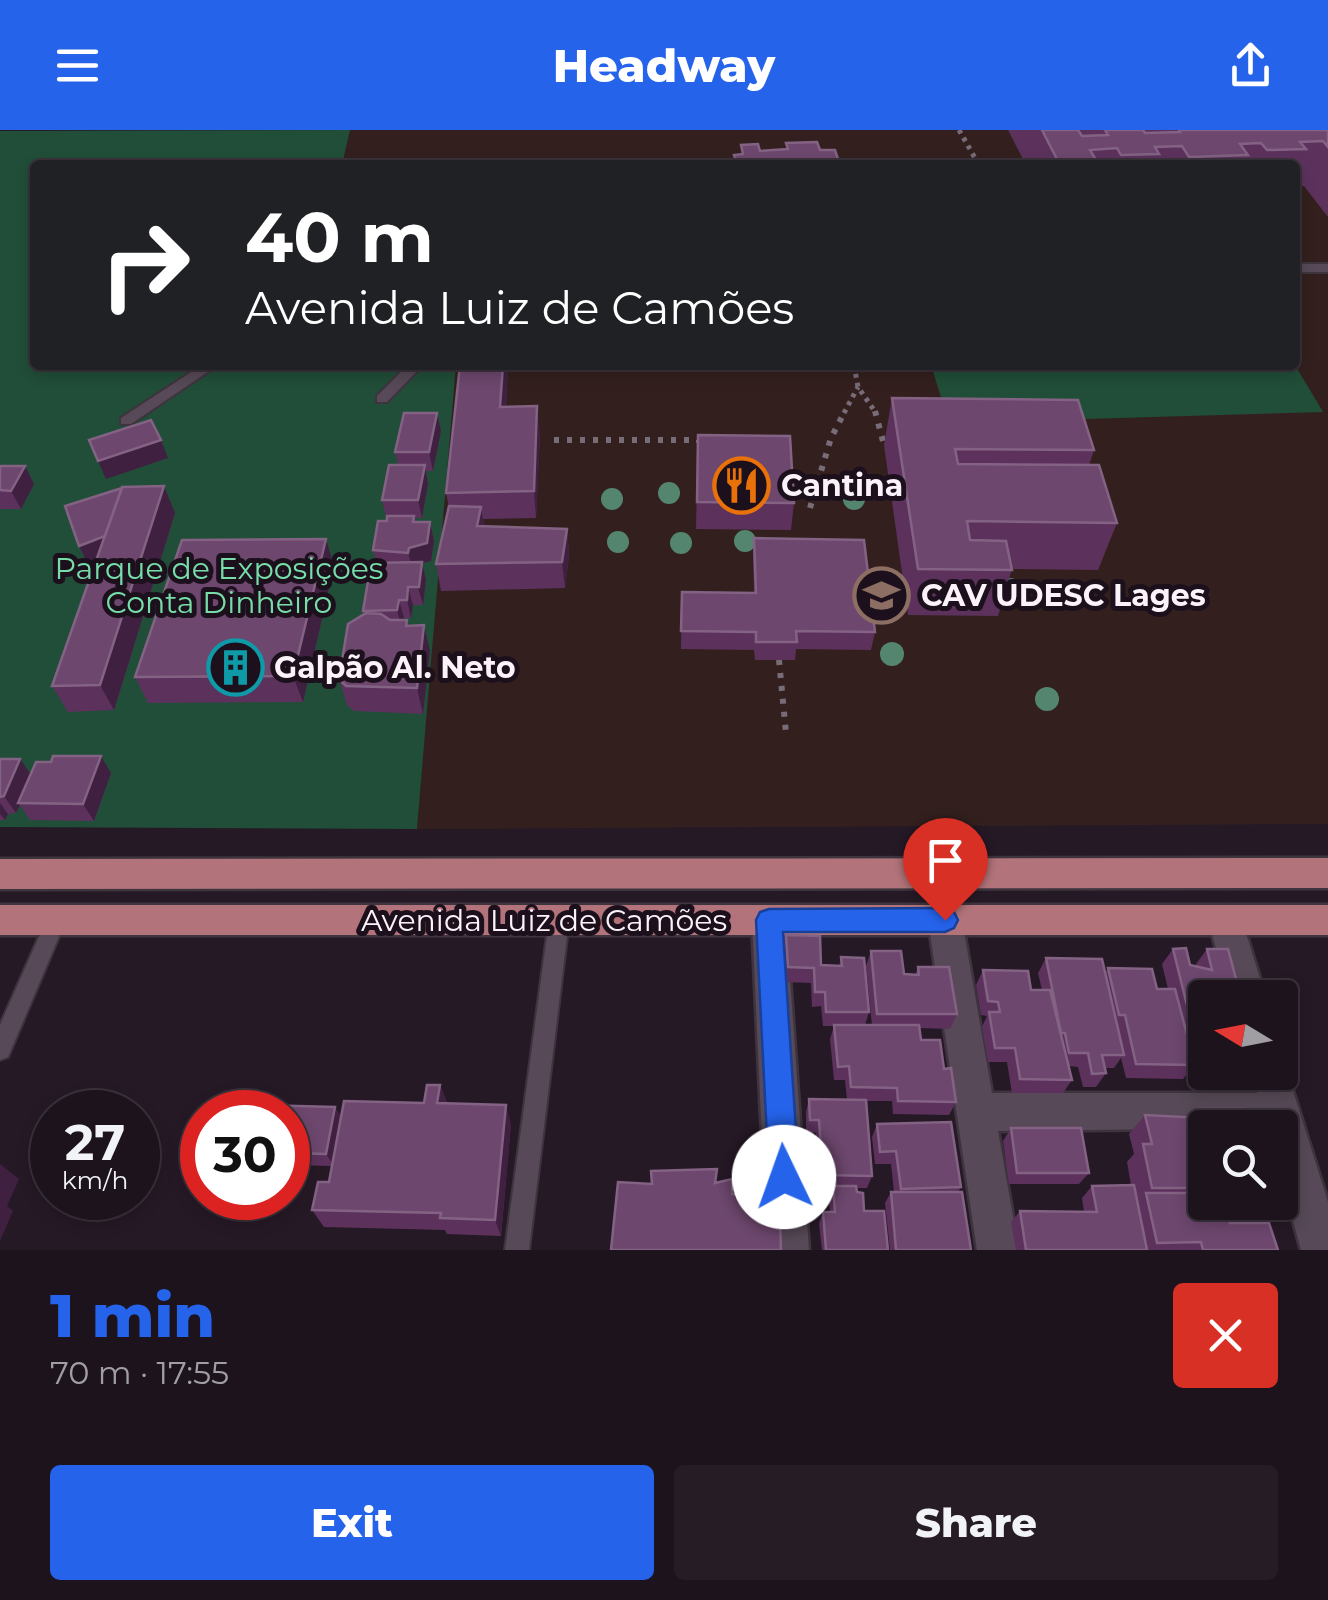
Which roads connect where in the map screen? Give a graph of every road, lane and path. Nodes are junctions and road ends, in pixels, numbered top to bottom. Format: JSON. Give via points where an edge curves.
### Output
{"nodes":[{"id":1,"x":958,"y":130,"type":"edge"},
{"id":2,"x":976,"y":160,"type":"edge"},
{"id":3,"x":1300,"y":268,"type":"edge"},
{"id":4,"x":1328,"y":268,"type":"edge"},
{"id":5,"x":204,"y":370,"type":"edge"},
{"id":6,"x":411,"y":370,"type":"edge"},
{"id":7,"x":855,"y":370,"type":"edge"},
{"id":8,"x":858,"y":388,"type":"junction"},
{"id":9,"x":382,"y":399,"type":"dead end"},
{"id":10,"x":126,"y":421,"type":"dead end"},
{"id":11,"x":554,"y":440,"type":"dead end"},
{"id":12,"x":884,"y":445,"type":"dead end"},
{"id":13,"x":698,"y":451,"type":"edge"},
{"id":14,"x":810,"y":508,"type":"dead end"},
{"id":15,"x":779,"y":660,"type":"edge"},
{"id":16,"x":786,"y":734,"type":"dead end"},
{"id":17,"x":1328,"y":873,"type":"edge"},
{"id":18,"x":0,"y":874,"type":"edge"},
{"id":19,"x":319,"y":874,"type":"junction"},
{"id":20,"x":586,"y":874,"type":"junction"},
{"id":21,"x":0,"y":920,"type":"edge"},
{"id":22,"x":56,"y":920,"type":"junction"},
{"id":23,"x":309,"y":920,"type":"junction"},
{"id":24,"x":549,"y":920,"type":"junction"},
{"id":25,"x":769,"y":920,"type":"junction"},
{"id":26,"x":945,"y":920,"type":"junction"},
{"id":27,"x":1225,"y":920,"type":"junction"},
{"id":28,"x":1328,"y":920,"type":"edge"},
{"id":29,"x":1243,"y":980,"type":"edge"},
{"id":30,"x":0,"y":1050,"type":"edge"},
{"id":31,"x":976,"y":1112,"type":"junction"},
{"id":32,"x":1188,"y":1112,"type":"edge"},
{"id":33,"x":1298,"y":1167,"type":"edge"},
{"id":34,"x":517,"y":1250,"type":"edge"},
{"id":35,"x":788,"y":1250,"type":"edge"},
{"id":36,"x":998,"y":1250,"type":"edge"},
{"id":37,"x":1322,"y":1250,"type":"edge"}],
"edges":[{"from":1,"to":2,"type":"path"},
{"from":3,"to":4,"type":"lane"},
{"from":5,"to":10,"type":"lane"},
{"from":6,"to":9,"type":"lane"},
{"from":7,"to":8,"type":"path"},
{"from":8,"to":12,"type":"path","via":[[877,414]]},
{"from":8,"to":14,"type":"path","via":[[831,438]]},
{"from":11,"to":13,"type":"path","via":[[699,440]]},
{"from":15,"to":16,"type":"path"},
{"from":17,"to":20,"type":"main road","name":"Avenida Luiz de Camões"},
{"from":18,"to":19,"type":"main road","name":"Avenida Luiz de Camões"},
{"from":19,"to":20,"type":"main road","name":"Avenida Luiz de Camões"},
{"from":19,"to":23,"type":"main road"},
{"from":20,"to":24,"type":"main road","via":[[561,876],[543,888]]},
{"from":21,"to":22,"type":"main road","name":"Avenida Luiz de Camões"},
{"from":22,"to":23,"type":"main road","name":"Avenida Luiz de Camões"},
{"from":22,"to":30,"type":"lane"},
{"from":23,"to":24,"type":"main road","name":"Avenida Luiz de Camões"},
{"from":24,"to":25,"type":"main road","name":"Avenida Luiz de Camões"},
{"from":24,"to":34,"type":"lane"},
{"from":25,"to":26,"type":"main road","name":"Avenida Luiz de Camões"},
{"from":25,"to":35,"type":"street"},
{"from":26,"to":27,"type":"main road","name":"Avenida Luiz de Camões"},
{"from":26,"to":31,"type":"street"},
{"from":27,"to":28,"type":"main road","name":"Avenida Luiz de Camões"},
{"from":27,"to":29,"type":"street"},
{"from":31,"to":32,"type":"street"},
{"from":31,"to":36,"type":"street"},
{"from":33,"to":37,"type":"street"}]}
